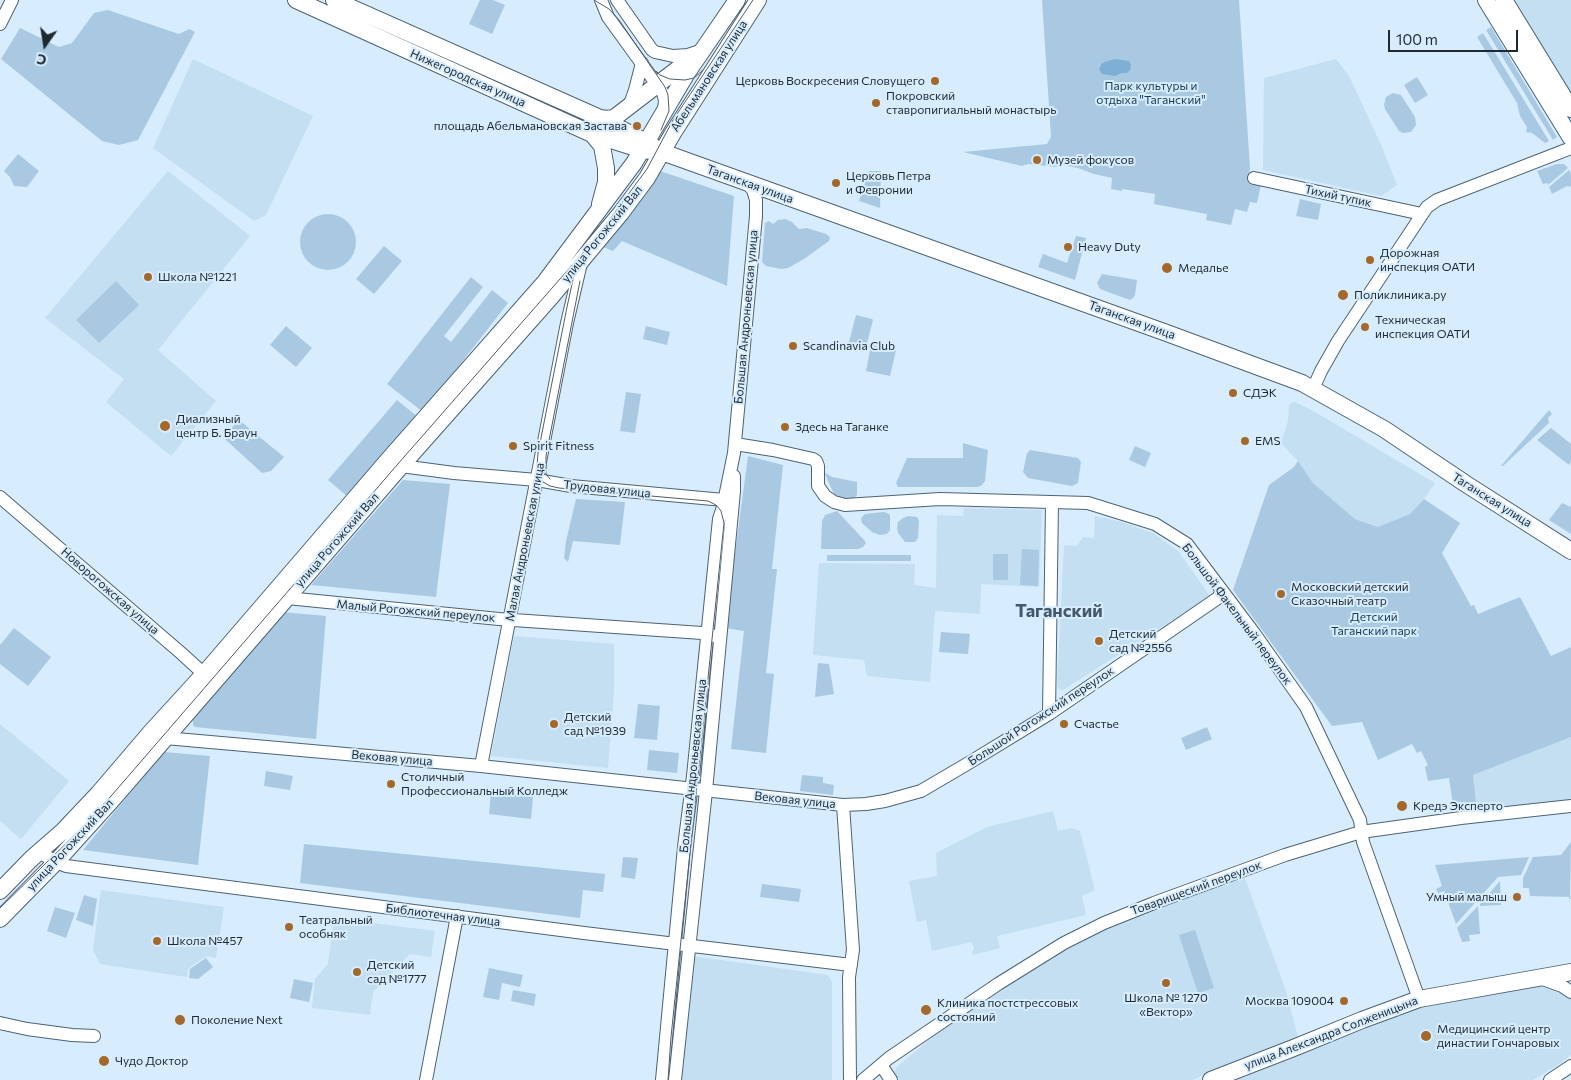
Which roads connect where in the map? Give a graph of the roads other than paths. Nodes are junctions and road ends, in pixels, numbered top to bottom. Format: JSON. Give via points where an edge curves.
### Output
{"nodes":[{"id":1,"x":12,"y":0,"type":"edge"},
{"id":2,"x":296,"y":0,"type":"edge"},
{"id":3,"x":334,"y":0,"type":"edge"},
{"id":4,"x":594,"y":0,"type":"edge"},
{"id":5,"x":602,"y":0,"type":"edge"},
{"id":6,"x":617,"y":0,"type":"edge"},
{"id":7,"x":737,"y":0,"type":"edge"},
{"id":8,"x":758,"y":0,"type":"edge"},
{"id":9,"x":1486,"y":0,"type":"edge"},
{"id":10,"x":1504,"y":0,"type":"edge"},
{"id":11,"x":608,"y":17,"type":"junction"},
{"id":12,"x":0,"y":24,"type":"edge"},
{"id":13,"x":705,"y":46,"type":"junction"},
{"id":14,"x":642,"y":63,"type":"junction"},
{"id":15,"x":658,"y":84,"type":"junction"},
{"id":16,"x":629,"y":106,"type":"junction"},
{"id":17,"x":1571,"y":109,"type":"edge"},
{"id":18,"x":664,"y":111,"type":"junction"},
{"id":19,"x":600,"y":118,"type":"junction"},
{"id":20,"x":592,"y":134,"type":"junction"},
{"id":21,"x":1571,"y":138,"type":"edge"},
{"id":22,"x":644,"y":146,"type":"junction"},
{"id":23,"x":1571,"y":148,"type":"edge"},
{"id":24,"x":662,"y":152,"type":"junction"},
{"id":25,"x":1254,"y":178,"type":"dead end"},
{"id":26,"x":747,"y":182,"type":"junction"},
{"id":27,"x":1422,"y":214,"type":"junction"},
{"id":28,"x":595,"y":215,"type":"junction"},
{"id":29,"x":582,"y":259,"type":"junction"},
{"id":30,"x":1313,"y":389,"type":"junction"},
{"id":31,"x":735,"y":449,"type":"junction"},
{"id":32,"x":395,"y":462,"type":"junction"},
{"id":33,"x":538,"y":480,"type":"junction"},
{"id":34,"x":0,"y":497,"type":"edge"},
{"id":35,"x":724,"y":500,"type":"junction"},
{"id":36,"x":1052,"y":503,"type":"junction"},
{"id":37,"x":1571,"y":551,"type":"edge"},
{"id":38,"x":1222,"y":591,"type":"junction"},
{"id":39,"x":281,"y":595,"type":"junction"},
{"id":40,"x":510,"y":620,"type":"junction"},
{"id":41,"x":707,"y":634,"type":"junction"},
{"id":42,"x":721,"y":636,"type":"junction"},
{"id":43,"x":204,"y":674,"type":"junction"},
{"id":44,"x":205,"y":692,"type":"junction"},
{"id":45,"x":1049,"y":714,"type":"junction"},
{"id":46,"x":158,"y":735,"type":"junction"},
{"id":47,"x":481,"y":766,"type":"junction"},
{"id":48,"x":691,"y":790,"type":"junction"},
{"id":49,"x":706,"y":791,"type":"junction"},
{"id":50,"x":843,"y":805,"type":"junction"},
{"id":51,"x":1571,"y":806,"type":"edge"},
{"id":52,"x":1361,"y":832,"type":"junction"},
{"id":53,"x":39,"y":852,"type":"junction"},
{"id":54,"x":56,"y":862,"type":"junction"},
{"id":55,"x":0,"y":891,"type":"edge"},
{"id":56,"x":457,"y":916,"type":"junction"},
{"id":57,"x":0,"y":919,"type":"edge"},
{"id":58,"x":675,"y":945,"type":"junction"},
{"id":59,"x":690,"y":946,"type":"junction"},
{"id":60,"x":851,"y":965,"type":"junction"},
{"id":61,"x":1571,"y":972,"type":"edge"},
{"id":62,"x":1540,"y":978,"type":"junction"},
{"id":63,"x":1571,"y":992,"type":"edge"},
{"id":64,"x":1419,"y":999,"type":"junction"},
{"id":65,"x":0,"y":1023,"type":"edge"},
{"id":66,"x":94,"y":1036,"type":"dead end"},
{"id":67,"x":880,"y":1065,"type":"junction"},
{"id":68,"x":1571,"y":1066,"type":"edge"},
{"id":69,"x":426,"y":1080,"type":"edge"},
{"id":70,"x":662,"y":1080,"type":"edge"},
{"id":71,"x":675,"y":1080,"type":"edge"},
{"id":72,"x":850,"y":1080,"type":"edge"},
{"id":73,"x":863,"y":1080,"type":"edge"},
{"id":74,"x":891,"y":1080,"type":"edge"},
{"id":75,"x":1211,"y":1080,"type":"edge"},
{"id":76,"x":1550,"y":1080,"type":"edge"}],
"edges":[{"from":1,"to":12,"type":"street"},
{"from":2,"to":20,"type":"main road","name":"Нижегородская улица"},
{"from":3,"to":19,"type":"main road","name":"Нижегородская улица"},
{"from":4,"to":11,"type":"street"},
{"from":5,"to":11,"type":"street"},
{"from":6,"to":13,"type":"street","via":[[655,52],[681,56]]},
{"from":7,"to":13,"type":"main road","name":"Абельмановская улица"},
{"from":8,"to":24,"type":"main road","name":"Абельмановская улица"},
{"from":9,"to":21,"type":"main road"},
{"from":10,"to":17,"type":"main road"},
{"from":11,"to":14,"type":"street"},
{"from":13,"to":15,"type":"main road"},
{"from":13,"to":18,"type":"main road","name":"Абельмановская улица"},
{"from":14,"to":15,"type":"street"},
{"from":14,"to":16,"type":"street"},
{"from":15,"to":16,"type":"main road"},
{"from":15,"to":18,"type":"street","via":[[665,100]]},
{"from":16,"to":19,"type":"main road","via":[[614,118]]},
{"from":18,"to":22,"type":"main road","name":"Абельмановская улица"},
{"from":19,"to":22,"type":"main road","name":"Нижегородская улица"},
{"from":20,"to":22,"type":"main road","name":"Нижегородская улица"},
{"from":20,"to":28,"type":"main road","via":[[602,146],[606,168],[604,194]]},
{"from":22,"to":24,"type":"main road"},
{"from":22,"to":28,"type":"main road","name":"улица Рогожский Вал"},
{"from":23,"to":27,"type":"street","via":[[1437,200]]},
{"from":24,"to":26,"type":"main road","name":"Таганская улица"},
{"from":24,"to":29,"type":"main road","name":"улица Рогожский Вал","via":[[621,213]]},
{"from":25,"to":27,"type":"street","name":"Тихий тупик"},
{"from":26,"to":30,"type":"main road","name":"Таганская улица","via":[[1274,372]]},
{"from":26,"to":31,"type":"street","name":"Большая Андроньевская улица","via":[[756,200],[756,216]]},
{"from":27,"to":30,"type":"street","via":[[1338,341]]},
{"from":28,"to":32,"type":"main road","name":"улица Рогожский Вал","via":[[545,282]]},
{"from":29,"to":32,"type":"main road","name":"улица Рогожский Вал","via":[[551,297]]},
{"from":29,"to":33,"type":"street","name":"Малая Андроньевская улица"},
{"from":30,"to":37,"type":"main road","name":"Таганская улица","via":[[1384,429]]},
{"from":31,"to":35,"type":"street","name":"Большая Андроньевская улица"},
{"from":31,"to":36,"type":"street","name":"Большой Факельный переулок","via":[[773,450],[813,458],[818,466],[818,486],[834,502],[845,505],[940,499]]},
{"from":31,"to":42,"type":"street","name":"Большая Андроньевская улица"},
{"from":32,"to":33,"type":"street","name":"Трудовая улица","via":[[454,473]]},
{"from":32,"to":39,"type":"main road","name":"улица Рогожский Вал"},
{"from":33,"to":35,"type":"street","name":"Трудовая улица"},
{"from":33,"to":40,"type":"street","name":"Малая Андроньевская улица"},
{"from":34,"to":43,"type":"street","name":"Новорогожская улица"},
{"from":35,"to":41,"type":"street","name":"Большая Андроньевская улица","via":[[718,519]]},
{"from":36,"to":38,"type":"street","name":"Большой Факельный переулок","via":[[1088,503],[1155,524],[1187,544]]},
{"from":36,"to":45,"type":"street"},
{"from":38,"to":45,"type":"street","name":"Большой Рогожский переулок","via":[[1218,598]]},
{"from":38,"to":52,"type":"street","name":"Большой Факельный переулок","via":[[1306,707],[1360,820]]},
{"from":39,"to":40,"type":"street","name":"Малый Рогожский переулок"},
{"from":39,"to":43,"type":"main road","name":"улица Рогожский Вал"},
{"from":39,"to":44,"type":"main road","name":"улица Рогожский Вал"},
{"from":40,"to":41,"type":"street","name":"Малый Рогожский переулок"},
{"from":40,"to":47,"type":"street","name":"Малая Андроньевская улица"},
{"from":41,"to":42,"type":"street","name":"Малый Рогожский переулок"},
{"from":41,"to":48,"type":"street","name":"Большая Андроньевская улица"},
{"from":42,"to":49,"type":"street","name":"Большая Андроньевская улица"},
{"from":43,"to":44,"type":"street"},
{"from":43,"to":46,"type":"main road","name":"улица Рогожский Вал"},
{"from":44,"to":46,"type":"main road","name":"улица Рогожский Вал"},
{"from":45,"to":50,"type":"street","name":"Большой Рогожский переулок","via":[[921,791],[879,802]]},
{"from":46,"to":47,"type":"street","name":"Вековая улица"},
{"from":46,"to":53,"type":"main road","name":"улица Рогожский Вал"},
{"from":46,"to":54,"type":"main road","name":"улица Рогожский Вал","via":[[112,800]]},
{"from":47,"to":48,"type":"street","name":"Вековая улица"},
{"from":48,"to":49,"type":"street","name":"Вековая улица"},
{"from":48,"to":58,"type":"street","name":"Большая Андроньевская улица"},
{"from":49,"to":50,"type":"street","name":"Вековая улица"},
{"from":49,"to":59,"type":"street","name":"Большая Андроньевская улица"},
{"from":50,"to":60,"type":"street","via":[[853,950]]},
{"from":51,"to":52,"type":"street","name":"Товарищеский переулок"},
{"from":52,"to":64,"type":"street","name":"Большой Факельный переулок"},
{"from":52,"to":67,"type":"street","name":"Товарищеский переулок","via":[[1203,884],[1091,929],[1004,979]]},
{"from":53,"to":54,"type":"street","name":"Библиотечная улица"},
{"from":53,"to":55,"type":"main road","name":"улица Рогожский Вал"},
{"from":54,"to":56,"type":"street","name":"Библиотечная улица","via":[[66,866]]},
{"from":54,"to":57,"type":"main road","name":"улица Рогожский Вал"},
{"from":56,"to":58,"type":"street","name":"Библиотечная улица"},
{"from":56,"to":69,"type":"street"},
{"from":58,"to":59,"type":"street","name":"Библиотечная улица"},
{"from":58,"to":70,"type":"street","name":"Большая Андроньевская улица"},
{"from":59,"to":60,"type":"street","name":"Библиотечная улица"},
{"from":59,"to":71,"type":"street","name":"Большая Андроньевская улица"},
{"from":60,"to":72,"type":"street","via":[[848,977]]},
{"from":61,"to":62,"type":"main road","name":"улица Александра Солженицына"},
{"from":62,"to":63,"type":"street"},
{"from":62,"to":64,"type":"main road","name":"улица Александра Солженицына"},
{"from":64,"to":75,"type":"main road","name":"улица Александра Солженицына"},
{"from":65,"to":66,"type":"street"},
{"from":67,"to":73,"type":"street","name":"Товарищеский переулок"},
{"from":67,"to":74,"type":"street"},
{"from":68,"to":76,"type":"street"}]}
